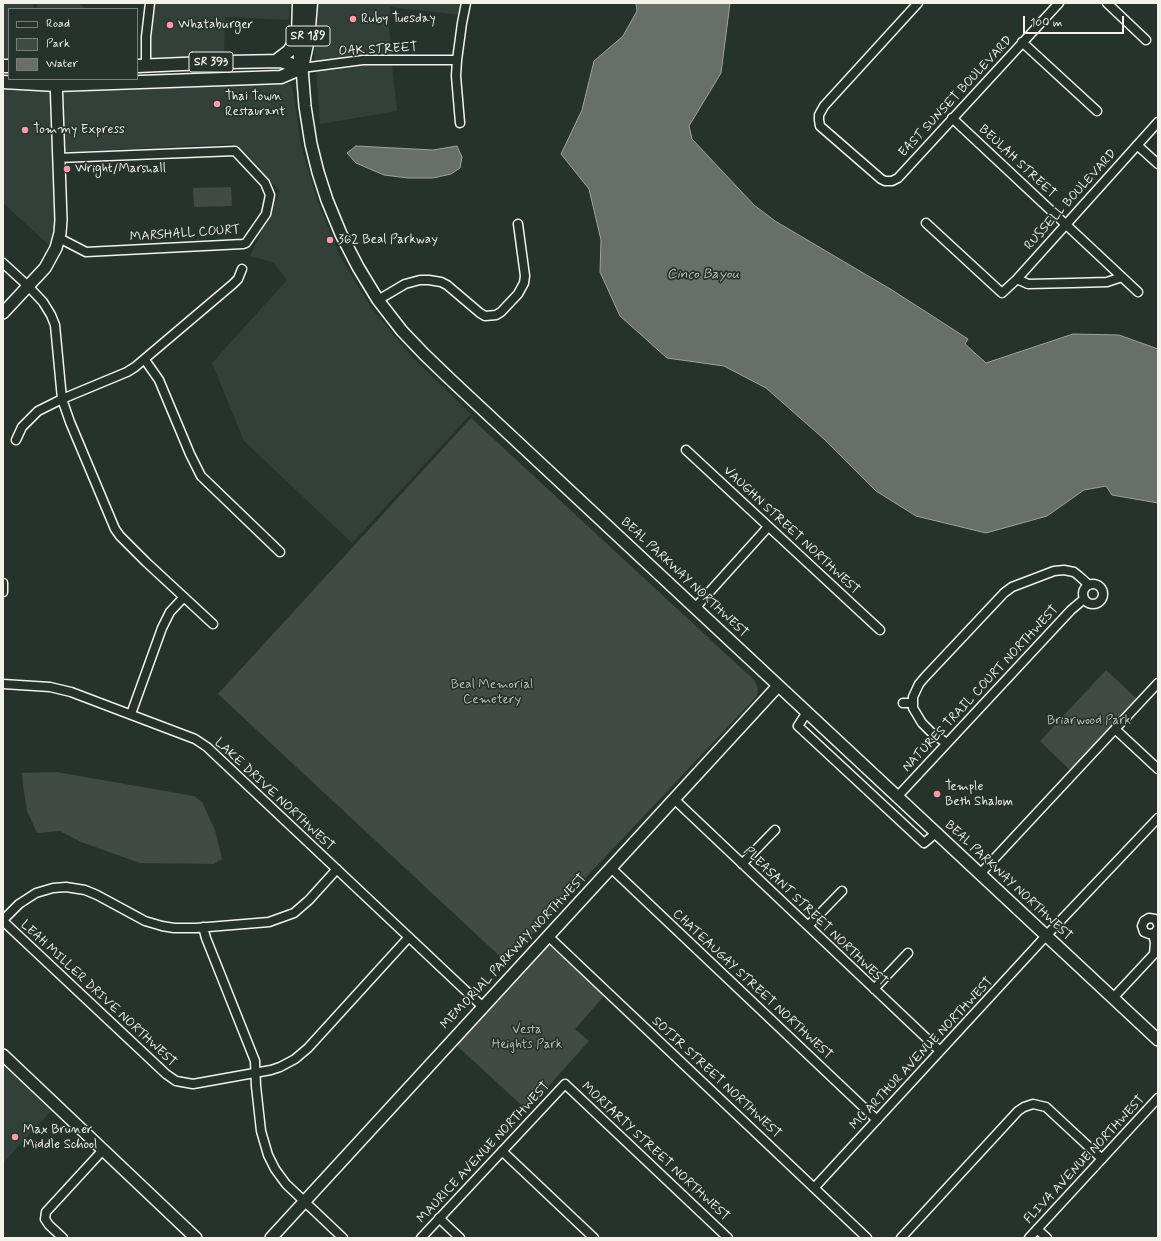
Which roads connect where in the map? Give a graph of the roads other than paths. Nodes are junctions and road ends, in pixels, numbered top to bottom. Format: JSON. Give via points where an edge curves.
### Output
{"nodes":[{"id":1,"x":150,"y":3,"type":"edge"},
{"id":2,"x":299,"y":3,"type":"edge"},
{"id":3,"x":311,"y":3,"type":"edge"},
{"id":4,"x":466,"y":3,"type":"edge"},
{"id":5,"x":918,"y":3,"type":"edge"},
{"id":6,"x":1059,"y":3,"type":"edge"},
{"id":7,"x":1107,"y":3,"type":"edge"},
{"id":8,"x":298,"y":36,"type":"junction"},
{"id":9,"x":1146,"y":40,"type":"dead end"},
{"id":10,"x":1022,"y":42,"type":"junction"},
{"id":11,"x":457,"y":60,"type":"junction"},
{"id":12,"x":276,"y":61,"type":"junction"},
{"id":13,"x":141,"y":66,"type":"edge"},
{"id":14,"x":302,"y":68,"type":"junction"},
{"id":15,"x":122,"y":81,"type":"edge"},
{"id":16,"x":3,"y":82,"type":"edge"},
{"id":17,"x":56,"y":82,"type":"edge"},
{"id":18,"x":1097,"y":111,"type":"dead end"},
{"id":19,"x":952,"y":118,"type":"junction"},
{"id":20,"x":1158,"y":122,"type":"edge"},
{"id":21,"x":460,"y":123,"type":"dead end"},
{"id":22,"x":1137,"y":145,"type":"junction"},
{"id":23,"x":58,"y":158,"type":"junction"},
{"id":24,"x":1158,"y":164,"type":"edge"},
{"id":25,"x":926,"y":223,"type":"dead end"},
{"id":26,"x":518,"y":224,"type":"dead end"},
{"id":27,"x":1065,"y":224,"type":"junction"},
{"id":28,"x":59,"y":238,"type":"junction"},
{"id":29,"x":3,"y":263,"type":"edge"},
{"id":30,"x":242,"y":269,"type":"dead end"},
{"id":31,"x":1122,"y":277,"type":"junction"},
{"id":32,"x":1017,"y":279,"type":"junction"},
{"id":33,"x":28,"y":286,"type":"junction"},
{"id":34,"x":1138,"y":292,"type":"dead end"},
{"id":35,"x":378,"y":300,"type":"junction"},
{"id":36,"x":3,"y":313,"type":"edge"},
{"id":37,"x":145,"y":360,"type":"junction"},
{"id":38,"x":62,"y":399,"type":"junction"},
{"id":39,"x":16,"y":440,"type":"dead end"},
{"id":40,"x":686,"y":450,"type":"dead end"},
{"id":41,"x":768,"y":527,"type":"junction"},
{"id":42,"x":280,"y":552,"type":"dead end"},
{"id":43,"x":3,"y":583,"type":"edge"},
{"id":44,"x":1088,"y":585,"type":"junction"},
{"id":45,"x":3,"y":591,"type":"edge"},
{"id":46,"x":184,"y":597,"type":"junction"},
{"id":47,"x":1084,"y":599,"type":"junction"},
{"id":48,"x":695,"y":608,"type":"junction"},
{"id":49,"x":213,"y":624,"type":"dead end"},
{"id":50,"x":880,"y":630,"type":"dead end"},
{"id":51,"x":1158,"y":683,"type":"edge"},
{"id":52,"x":3,"y":684,"type":"edge"},
{"id":53,"x":778,"y":686,"type":"junction"},
{"id":54,"x":903,"y":703,"type":"dead end"},
{"id":55,"x":912,"y":703,"type":"junction"},
{"id":56,"x":807,"y":712,"type":"junction"},
{"id":57,"x":131,"y":714,"type":"junction"},
{"id":58,"x":1115,"y":729,"type":"junction"},
{"id":59,"x":947,"y":743,"type":"junction"},
{"id":60,"x":1158,"y":770,"type":"edge"},
{"id":61,"x":897,"y":797,"type":"junction"},
{"id":62,"x":674,"y":799,"type":"junction"},
{"id":63,"x":1158,"y":818,"type":"edge"},
{"id":64,"x":775,"y":830,"type":"dead end"},
{"id":65,"x":936,"y":833,"type":"junction"},
{"id":66,"x":742,"y":864,"type":"junction"},
{"id":67,"x":611,"y":868,"type":"junction"},
{"id":68,"x":337,"y":869,"type":"junction"},
{"id":69,"x":980,"y":874,"type":"junction"},
{"id":70,"x":842,"y":891,"type":"dead end"},
{"id":71,"x":3,"y":921,"type":"edge"},
{"id":72,"x":1158,"y":924,"type":"edge"},
{"id":73,"x":808,"y":926,"type":"junction"},
{"id":74,"x":203,"y":928,"type":"junction"},
{"id":75,"x":1155,"y":931,"type":"edge"},
{"id":76,"x":548,"y":936,"type":"junction"},
{"id":77,"x":409,"y":937,"type":"junction"},
{"id":78,"x":1047,"y":937,"type":"junction"},
{"id":79,"x":908,"y":953,"type":"dead end"},
{"id":80,"x":874,"y":989,"type":"junction"},
{"id":81,"x":1113,"y":998,"type":"junction"},
{"id":82,"x":483,"y":1007,"type":"junction"},
{"id":83,"x":1158,"y":1040,"type":"edge"},
{"id":84,"x":940,"y":1051,"type":"junction"},
{"id":85,"x":3,"y":1055,"type":"edge"},
{"id":86,"x":256,"y":1073,"type":"junction"},
{"id":87,"x":565,"y":1084,"type":"joint"},
{"id":88,"x":1158,"y":1098,"type":"edge"},
{"id":89,"x":877,"y":1120,"type":"junction"},
{"id":90,"x":103,"y":1150,"type":"junction"},
{"id":91,"x":502,"y":1151,"type":"junction"},
{"id":92,"x":1102,"y":1159,"type":"junction"},
{"id":93,"x":814,"y":1188,"type":"junction"},
{"id":94,"x":305,"y":1201,"type":"junction"},
{"id":95,"x":439,"y":1218,"type":"junction"},
{"id":96,"x":1037,"y":1229,"type":"junction"},
{"id":97,"x":63,"y":1238,"type":"edge"},
{"id":98,"x":196,"y":1238,"type":"edge"},
{"id":99,"x":271,"y":1238,"type":"edge"},
{"id":100,"x":343,"y":1238,"type":"edge"},
{"id":101,"x":421,"y":1238,"type":"edge"},
{"id":102,"x":460,"y":1238,"type":"edge"},
{"id":103,"x":594,"y":1238,"type":"edge"},
{"id":104,"x":728,"y":1238,"type":"edge"},
{"id":105,"x":867,"y":1238,"type":"edge"},
{"id":106,"x":901,"y":1238,"type":"edge"},
{"id":107,"x":1029,"y":1238,"type":"edge"},
{"id":108,"x":1047,"y":1238,"type":"edge"}],
"edges":[{"from":1,"to":13,"type":"street"},
{"from":2,"to":8,"type":"main road","name":"BEAL PARKWAY NORTHWEST","number":"SR 189"},
{"from":3,"to":14,"type":"main road","name":"BEAL PARKWAY NORTHWEST","number":"SR 189"},
{"from":4,"to":11,"type":"street"},
{"from":5,"to":19,"type":"street","name":"EAST SUNSET BOULEVARD","via":[[824,106],[819,115],[819,123],[883,180],[892,181],[898,178]]},
{"from":6,"to":10,"type":"street","name":"EAST SUNSET BOULEVARD"},
{"from":7,"to":9,"type":"street"},
{"from":8,"to":12,"type":"main road","via":[[289,51]]},
{"from":8,"to":14,"type":"main road","name":"BEAL PARKWAY NORTHWEST","number":"SR 189"},
{"from":10,"to":18,"type":"street"},
{"from":10,"to":19,"type":"street","name":"EAST SUNSET BOULEVARD"},
{"from":11,"to":14,"type":"street","name":"OAK STREET","via":[[363,60]]},
{"from":11,"to":21,"type":"street"},
{"from":12,"to":13,"type":"main road","number":"SR 393"},
{"from":12,"to":14,"type":"main road","number":"SR 393"},
{"from":14,"to":15,"type":"main road","number":"SR 393","via":[[281,77]]},
{"from":14,"to":35,"type":"main road","name":"BEAL PARKWAY NORTHWEST","number":"SR 189","via":[[311,144],[326,197],[341,234]]},
{"from":15,"to":17,"type":"main road","number":"SR 393"},
{"from":16,"to":17,"type":"main road","number":"SR 393"},
{"from":17,"to":23,"type":"main road"},
{"from":19,"to":27,"type":"street","name":"BEULAH STREET"},
{"from":20,"to":22,"type":"street","name":"RUSSELL BOULEVARD"},
{"from":22,"to":24,"type":"street"},
{"from":22,"to":27,"type":"street","name":"RUSSELL BOULEVARD"},
{"from":23,"to":28,"type":"main road","via":[[61,220]]},
{"from":23,"to":28,"type":"street","name":"MARSHALL COURT","via":[[235,151],[268,186],[270,195],[266,214],[243,244],[86,252]]},
{"from":25,"to":32,"type":"street","name":"RUSSELL BOULEVARD","via":[[1002,293]]},
{"from":26,"to":35,"type":"street","via":[[524,283],[518,294],[496,315],[485,316],[447,285],[429,280],[405,284]]},
{"from":27,"to":31,"type":"street","name":"BEULAH STREET"},
{"from":27,"to":32,"type":"street","name":"RUSSELL BOULEVARD"},
{"from":28,"to":33,"type":"main road","via":[[45,268]]},
{"from":29,"to":33,"type":"street"},
{"from":30,"to":37,"type":"street","via":[[233,284]]},
{"from":31,"to":32,"type":"street","via":[[1107,282],[1028,284]]},
{"from":31,"to":34,"type":"street","name":"BEULAH STREET"},
{"from":33,"to":36,"type":"main road"},
{"from":33,"to":38,"type":"street","via":[[52,315]]},
{"from":35,"to":48,"type":"main road","name":"BEAL PARKWAY NORTHWEST","number":"SR 189","via":[[424,354]]},
{"from":37,"to":38,"type":"street","via":[[127,372]]},
{"from":37,"to":42,"type":"street","via":[[159,380],[201,476]]},
{"from":38,"to":39,"type":"street","via":[[35,414],[22,427]]},
{"from":38,"to":46,"type":"street","via":[[115,529]]},
{"from":40,"to":41,"type":"street","name":"VAUGHN STREET NORTHWEST"},
{"from":41,"to":48,"type":"street"},
{"from":41,"to":50,"type":"street","name":"VAUGHN STREET NORTHWEST"},
{"from":43,"to":45,"type":"street"},
{"from":44,"to":47,"type":"street","via":[[1083,591]]},
{"from":44,"to":47,"type":"street","via":[[1100,587],[1103,598],[1094,605]]},
{"from":44,"to":55,"type":"street","via":[[1074,572],[1064,570],[1054,571],[1012,587],[925,676]]},
{"from":46,"to":49,"type":"street"},
{"from":46,"to":57,"type":"street","via":[[170,612],[162,628]]},
{"from":47,"to":59,"type":"street","name":"NATURES TRAIL COURT NORTHWEST"},
{"from":48,"to":53,"type":"main road","name":"BEAL PARKWAY NORTHWEST","number":"SR 189"},
{"from":51,"to":58,"type":"street"},
{"from":52,"to":57,"type":"street","name":"LAKE DRIVE NORTHWEST","via":[[50,687]]},
{"from":53,"to":56,"type":"main road","name":"BEAL PARKWAY NORTHWEST","number":"SR 189"},
{"from":53,"to":62,"type":"main road","name":"MEMORIAL PARKWAY NORTHWEST"},
{"from":54,"to":55,"type":"street"},
{"from":55,"to":59,"type":"street","via":[[922,723]]},
{"from":56,"to":61,"type":"main road","name":"BEAL PARKWAY NORTHWEST","number":"SR 189"},
{"from":56,"to":65,"type":"street","via":[[798,726],[924,843]]},
{"from":57,"to":68,"type":"street","name":"LAKE DRIVE NORTHWEST","via":[[190,736],[207,747]]},
{"from":58,"to":60,"type":"street"},
{"from":58,"to":69,"type":"street"},
{"from":59,"to":61,"type":"street","name":"NATURES TRAIL COURT NORTHWEST"},
{"from":61,"to":65,"type":"main road","name":"BEAL PARKWAY NORTHWEST","number":"SR 189"},
{"from":62,"to":66,"type":"street","name":"PLEASANT STREET NORTHWEST"},
{"from":62,"to":67,"type":"main road","name":"MEMORIAL PARKWAY NORTHWEST"},
{"from":63,"to":78,"type":"street","name":"MC ARTHUR AVENUE NORTHWEST"},
{"from":64,"to":66,"type":"street"},
{"from":65,"to":69,"type":"main road","name":"BEAL PARKWAY NORTHWEST","number":"SR 189"},
{"from":66,"to":73,"type":"street","name":"PLEASANT STREET NORTHWEST"},
{"from":67,"to":76,"type":"main road","name":"MEMORIAL PARKWAY NORTHWEST"},
{"from":67,"to":89,"type":"street","name":"CHATEAUGAY STREET NORTHWEST"},
{"from":68,"to":74,"type":"street","via":[[309,900],[290,915],[269,922]]},
{"from":68,"to":77,"type":"street","name":"LAKE DRIVE NORTHWEST"},
{"from":69,"to":78,"type":"main road","name":"BEAL PARKWAY NORTHWEST","number":"SR 189"},
{"from":70,"to":73,"type":"street"},
{"from":71,"to":74,"type":"street","via":[[18,904],[36,893],[66,887],[97,895],[154,924],[174,928]]},
{"from":71,"to":86,"type":"street","name":"LEAH MILLER DRIVE NORTHWEST","via":[[171,1078],[193,1084]]},
{"from":72,"to":75,"type":"street","via":[[1151,918],[1143,922],[1144,932],[1149,934]]},
{"from":73,"to":80,"type":"street","name":"PLEASANT STREET NORTHWEST"},
{"from":74,"to":86,"type":"street","via":[[255,1061]]},
{"from":75,"to":81,"type":"street","via":[[1154,954]]},
{"from":76,"to":82,"type":"main road","name":"MEMORIAL PARKWAY NORTHWEST"},
{"from":76,"to":93,"type":"street","name":"SOTIR STREET NORTHWEST"},
{"from":77,"to":82,"type":"street","name":"LAKE DRIVE NORTHWEST"},
{"from":77,"to":86,"type":"street","name":"LEAH MILLER DRIVE NORTHWEST","via":[[301,1054],[280,1067]]},
{"from":78,"to":81,"type":"main road","name":"BEAL PARKWAY NORTHWEST","number":"SR 189"},
{"from":78,"to":84,"type":"street","name":"MC ARTHUR AVENUE NORTHWEST"},
{"from":79,"to":80,"type":"street"},
{"from":80,"to":84,"type":"street","name":"PLEASANT STREET NORTHWEST"},
{"from":81,"to":83,"type":"main road","name":"BEAL PARKWAY NORTHWEST","number":"SR 189"},
{"from":82,"to":94,"type":"main road","name":"MEMORIAL PARKWAY NORTHWEST"},
{"from":84,"to":89,"type":"street","name":"MC ARTHUR AVENUE NORTHWEST"},
{"from":85,"to":90,"type":"main road"},
{"from":86,"to":94,"type":"street","via":[[261,1131],[266,1150],[286,1184]]},
{"from":87,"to":91,"type":"street","name":"MAURICE AVENUE NORTHWEST"},
{"from":87,"to":104,"type":"street","name":"MORIARTY STREET NORTHWEST"},
{"from":88,"to":92,"type":"street","name":"FLIVA AVENUE NORTHWEST"},
{"from":89,"to":93,"type":"street","name":"MC ARTHUR AVENUE NORTHWEST"},
{"from":90,"to":97,"type":"street","via":[[46,1212],[45,1218],[49,1225]]},
{"from":90,"to":98,"type":"main road"},
{"from":91,"to":95,"type":"street","name":"MAURICE AVENUE NORTHWEST"},
{"from":91,"to":103,"type":"street"},
{"from":92,"to":96,"type":"street","name":"FLIVA AVENUE NORTHWEST"},
{"from":92,"to":106,"type":"street","via":[[1046,1107],[1033,1104],[1024,1107]]},
{"from":93,"to":105,"type":"street","name":"SOTIR STREET NORTHWEST"},
{"from":94,"to":99,"type":"main road","name":"MEMORIAL PARKWAY NORTHWEST"},
{"from":94,"to":100,"type":"street"},
{"from":95,"to":101,"type":"street","name":"MAURICE AVENUE NORTHWEST"},
{"from":95,"to":102,"type":"street"},
{"from":96,"to":107,"type":"street","name":"FLIVA AVENUE NORTHWEST"},
{"from":96,"to":108,"type":"street"}]}
